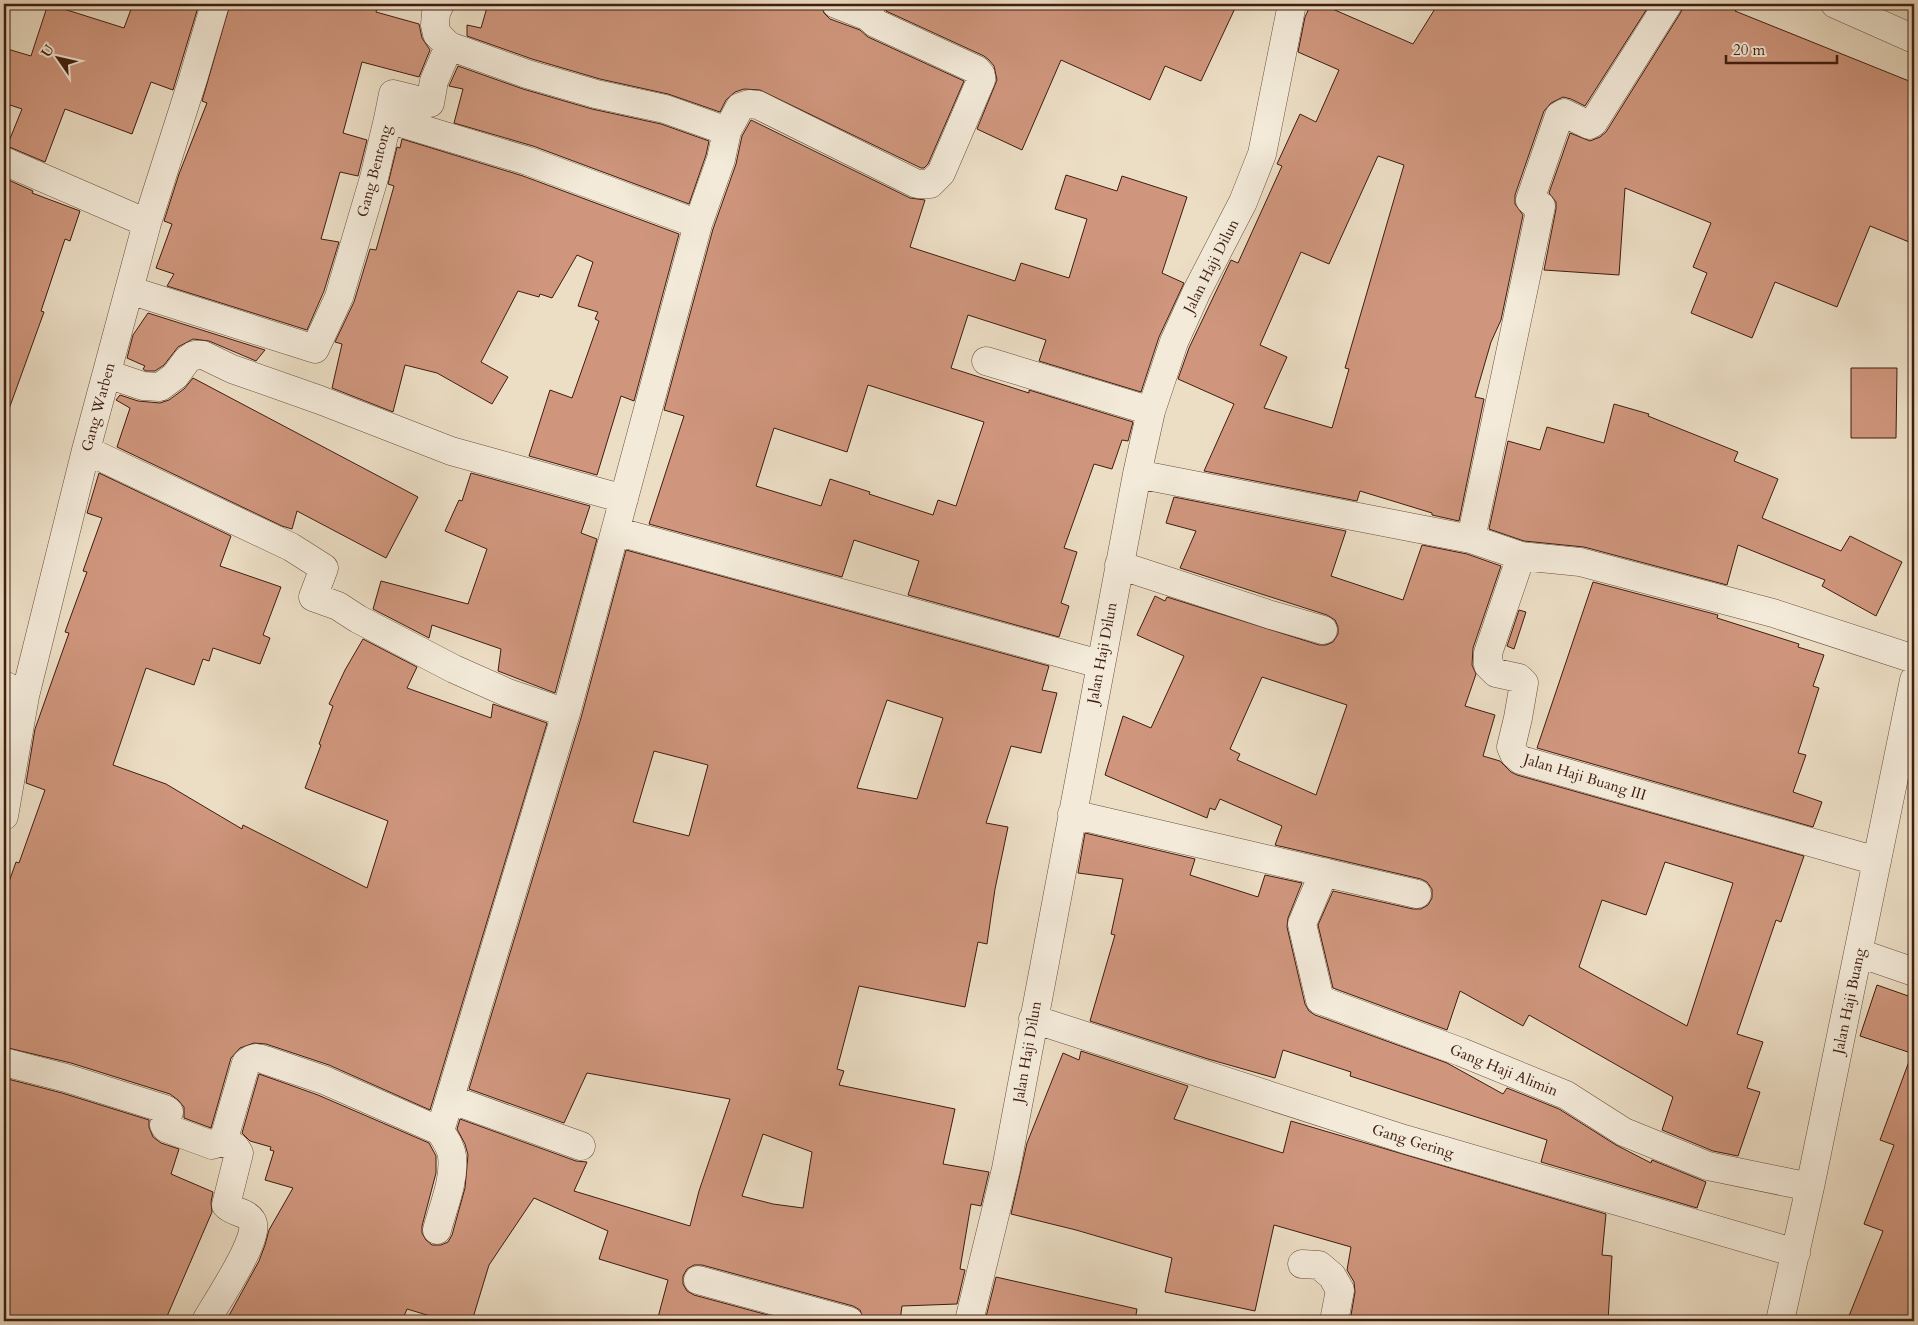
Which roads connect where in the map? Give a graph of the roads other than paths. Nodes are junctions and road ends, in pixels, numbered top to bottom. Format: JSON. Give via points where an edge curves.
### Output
{"nodes":[{"id":1,"x":214,"y":4,"type":"edge"},
{"id":2,"x":440,"y":4,"type":"edge"},
{"id":3,"x":836,"y":4,"type":"edge"},
{"id":4,"x":1292,"y":4,"type":"edge"},
{"id":5,"x":1668,"y":4,"type":"edge"},
{"id":6,"x":1835,"y":4,"type":"edge"},
{"id":7,"x":1863,"y":9,"type":"edge"},
{"id":8,"x":870,"y":10,"type":"edge"},
{"id":9,"x":1914,"y":39,"type":"edge"},
{"id":10,"x":450,"y":46,"type":"junction"},
{"id":11,"x":388,"y":119,"type":"junction"},
{"id":12,"x":727,"y":131,"type":"junction"},
{"id":13,"x":4,"y":161,"type":"edge"},
{"id":14,"x":147,"y":223,"type":"junction"},
{"id":15,"x":698,"y":224,"type":"junction"},
{"id":16,"x":129,"y":290,"type":"junction"},
{"id":17,"x":986,"y":361,"type":"dead end"},
{"id":18,"x":107,"y":374,"type":"junction"},
{"id":19,"x":1151,"y":411,"type":"junction"},
{"id":20,"x":86,"y":450,"type":"junction"},
{"id":21,"x":1136,"y":474,"type":"junction"},
{"id":22,"x":624,"y":499,"type":"junction"},
{"id":23,"x":615,"y":531,"type":"junction"},
{"id":24,"x":1471,"y":539,"type":"junction"},
{"id":25,"x":1521,"y":556,"type":"junction"},
{"id":26,"x":1119,"y":564,"type":"junction"},
{"id":27,"x":1323,"y":630,"type":"dead end"},
{"id":28,"x":1914,"y":659,"type":"edge"},
{"id":29,"x":1100,"y":664,"type":"junction"},
{"id":30,"x":1914,"y":680,"type":"edge"},
{"id":31,"x":15,"y":690,"type":"edge"},
{"id":32,"x":566,"y":713,"type":"junction"},
{"id":33,"x":1072,"y":814,"type":"junction"},
{"id":34,"x":4,"y":816,"type":"edge"},
{"id":35,"x":1877,"y":862,"type":"junction"},
{"id":36,"x":1324,"y":872,"type":"junction"},
{"id":37,"x":1418,"y":894,"type":"dead end"},
{"id":38,"x":1859,"y":953,"type":"junction"},
{"id":39,"x":1914,"y":972,"type":"edge"},
{"id":40,"x":1034,"y":1019,"type":"junction"},
{"id":41,"x":4,"y":1062,"type":"edge"},
{"id":42,"x":450,"y":1100,"type":"junction"},
{"id":43,"x":440,"y":1131,"type":"junction"},
{"id":44,"x":220,"y":1141,"type":"junction"},
{"id":45,"x":581,"y":1146,"type":"dead end"},
{"id":46,"x":1810,"y":1187,"type":"junction"},
{"id":47,"x":437,"y":1230,"type":"dead end"},
{"id":48,"x":1796,"y":1253,"type":"junction"},
{"id":49,"x":1302,"y":1264,"type":"dead end"},
{"id":50,"x":698,"y":1280,"type":"dead end"},
{"id":51,"x":206,"y":1321,"type":"edge"},
{"id":52,"x":849,"y":1321,"type":"edge"},
{"id":53,"x":969,"y":1321,"type":"edge"},
{"id":54,"x":1334,"y":1321,"type":"edge"},
{"id":55,"x":1780,"y":1321,"type":"edge"}],
"edges":[{"from":1,"to":14,"type":"street","name":"Gang Warben"},
{"from":2,"to":10,"type":"street","via":[[435,26],[437,34]]},
{"from":3,"to":8,"type":"street"},
{"from":4,"to":19,"type":"street","name":"Jalan Haji Dilun","via":[[1262,154],[1243,202],[1196,291]]},
{"from":5,"to":24,"type":"street","via":[[1593,123],[1589,125],[1564,113],[1559,116],[1530,200],[1541,206]]},
{"from":6,"to":7,"type":"street"},
{"from":7,"to":9,"type":"street"},
{"from":8,"to":12,"type":"street","via":[[875,23],[977,70],[981,75],[941,173],[930,184],[917,184],[758,105],[740,107]]},
{"from":10,"to":11,"type":"street","via":[[434,81],[430,103],[393,94]]},
{"from":10,"to":12,"type":"street","via":[[527,74],[596,94],[666,109]]},
{"from":11,"to":15,"type":"street","name":"Gang Bentong","via":[[528,161]]},
{"from":11,"to":16,"type":"street","name":"Gang Bentong","via":[[339,297],[315,349]]},
{"from":12,"to":15,"type":"street","via":[[721,159]]},
{"from":13,"to":14,"type":"street"},
{"from":14,"to":16,"type":"street","name":"Gang Warben"},
{"from":15,"to":22,"type":"street"},
{"from":16,"to":18,"type":"street","name":"Gang Warben"},
{"from":17,"to":19,"type":"street"},
{"from":18,"to":20,"type":"street","name":"Gang Warben"},
{"from":18,"to":22,"type":"street","via":[[143,386],[160,387],[175,376],[187,360],[194,355],[203,355],[451,452]]},
{"from":19,"to":21,"type":"street","name":"Jalan Haji Dilun"},
{"from":20,"to":31,"type":"street","name":"Gang Warben"},
{"from":20,"to":32,"type":"street","via":[[291,547],[324,568],[313,597],[338,606],[454,669],[508,693]]},
{"from":21,"to":24,"type":"street"},
{"from":21,"to":26,"type":"street","name":"Jalan Haji Dilun"},
{"from":22,"to":23,"type":"street"},
{"from":23,"to":29,"type":"street"},
{"from":23,"to":32,"type":"street"},
{"from":24,"to":25,"type":"street"},
{"from":25,"to":28,"type":"street","via":[[1580,562],[1763,610]]},
{"from":25,"to":35,"type":"street","name":"Jalan Haji Buang III","via":[[1488,653],[1488,665],[1496,672],[1519,678],[1524,683],[1511,746],[1520,760]]},
{"from":26,"to":27,"type":"street"},
{"from":26,"to":29,"type":"street","name":"Jalan Haji Dilun"},
{"from":29,"to":33,"type":"street","name":"Jalan Haji Dilun"},
{"from":30,"to":35,"type":"street","name":"Jalan Haji Buang"},
{"from":31,"to":34,"type":"street","name":"Gang Warben"},
{"from":32,"to":42,"type":"street"},
{"from":33,"to":36,"type":"street"},
{"from":33,"to":40,"type":"street","name":"Jalan Haji Dilun"},
{"from":35,"to":38,"type":"street","name":"Jalan Haji Buang"},
{"from":36,"to":37,"type":"street"},
{"from":36,"to":46,"type":"street","name":"Gang Haji Alimin","via":[[1302,924],[1320,1000],[1462,1052],[1566,1095],[1624,1132],[1708,1166]]},
{"from":38,"to":39,"type":"street"},
{"from":38,"to":46,"type":"street","name":"Jalan Haji Buang"},
{"from":40,"to":48,"type":"street","name":"Gang Gering","via":[[1404,1139]]},
{"from":40,"to":53,"type":"street","name":"Jalan Haji Dilun","via":[[1006,1169]]},
{"from":41,"to":44,"type":"street","via":[[165,1108],[168,1112],[166,1128],[212,1145]]},
{"from":42,"to":43,"type":"street"},
{"from":42,"to":45,"type":"street"},
{"from":43,"to":44,"type":"street","via":[[324,1080],[257,1057],[246,1063],[225,1135]]},
{"from":43,"to":47,"type":"street","via":[[450,1147],[452,1168]]},
{"from":44,"to":51,"type":"street","via":[[235,1147],[239,1153],[226,1205],[247,1216],[254,1226],[254,1234]]},
{"from":46,"to":48,"type":"street","name":"Jalan Haji Buang"},
{"from":48,"to":55,"type":"street","name":"Jalan Haji Buang"},
{"from":49,"to":54,"type":"street","via":[[1319,1266],[1332,1276],[1340,1290]]},
{"from":50,"to":52,"type":"street"}]}
